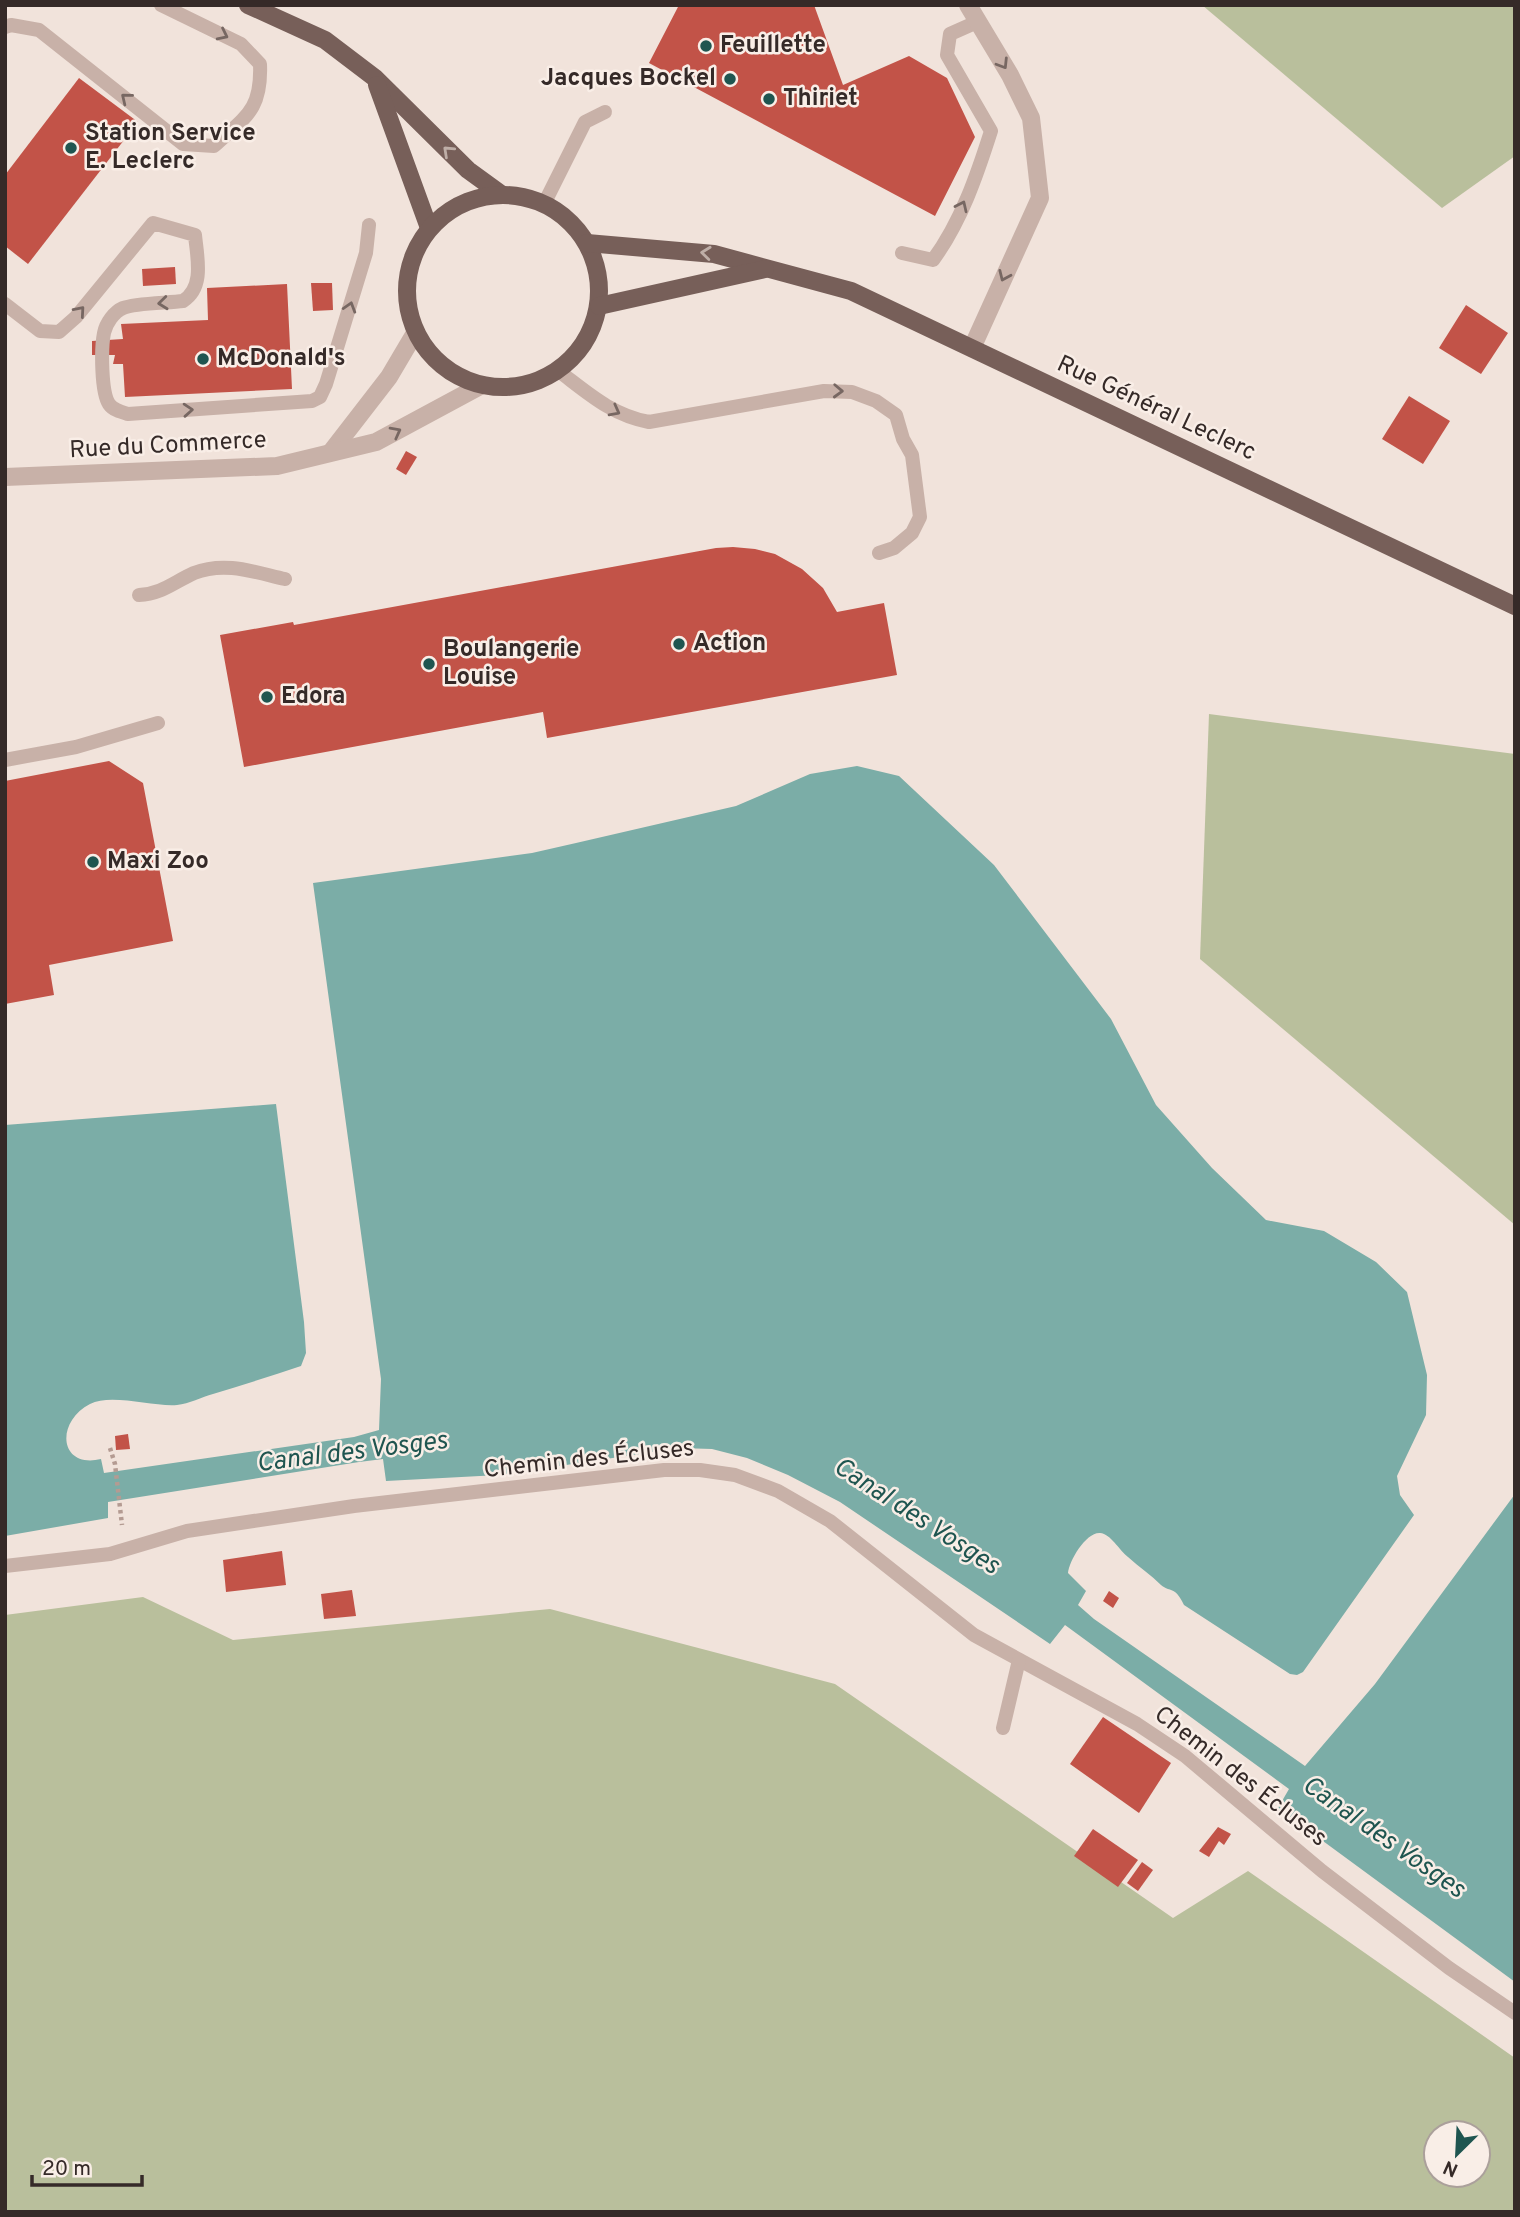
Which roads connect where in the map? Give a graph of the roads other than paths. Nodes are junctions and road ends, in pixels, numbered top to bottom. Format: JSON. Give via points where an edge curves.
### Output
{"nodes":[{"id":1,"x":161,"y":5,"type":"edge"},
{"id":2,"x":248,"y":5,"type":"edge"},
{"id":3,"x":968,"y":5,"type":"edge"},
{"id":4,"x":977,"y":22,"type":"junction"},
{"id":5,"x":5,"y":27,"type":"edge"},
{"id":6,"x":374,"y":78,"type":"junction"},
{"id":7,"x":605,"y":112,"type":"dead end"},
{"id":8,"x":501,"y":194,"type":"junction"},
{"id":9,"x":544,"y":204,"type":"junction"},
{"id":10,"x":369,"y":225,"type":"dead end"},
{"id":11,"x":429,"y":228,"type":"junction"},
{"id":12,"x":587,"y":243,"type":"junction"},
{"id":13,"x":902,"y":253,"type":"dead end"},
{"id":14,"x":772,"y":268,"type":"junction"},
{"id":15,"x":5,"y":304,"type":"edge"},
{"id":16,"x":599,"y":306,"type":"junction"},
{"id":17,"x":415,"y":332,"type":"junction"},
{"id":18,"x":972,"y":348,"type":"junction"},
{"id":19,"x":560,"y":372,"type":"junction"},
{"id":20,"x":481,"y":386,"type":"junction"},
{"id":21,"x":331,"y":452,"type":"junction"},
{"id":22,"x":5,"y":477,"type":"edge"},
{"id":23,"x":879,"y":553,"type":"dead end"},
{"id":24,"x":285,"y":579,"type":"dead end"},
{"id":25,"x":139,"y":595,"type":"dead end"},
{"id":26,"x":1515,"y":606,"type":"edge"},
{"id":27,"x":158,"y":723,"type":"dead end"},
{"id":28,"x":5,"y":760,"type":"edge"},
{"id":29,"x":5,"y":1566,"type":"edge"},
{"id":30,"x":1019,"y":1660,"type":"junction"},
{"id":31,"x":1003,"y":1728,"type":"dead end"},
{"id":32,"x":1515,"y":2013,"type":"edge"}],
"edges":[{"from":1,"to":5,"type":"lane","one_way":true,"via":[[241,44],[260,64],[261,85],[254,107],[214,146],[183,144],[39,30]]},
{"from":2,"to":6,"type":"main road","via":[[325,40]]},
{"from":3,"to":4,"type":"street"},
{"from":13,"to":4,"type":"lane","one_way":true,"via":[[933,260],[977,175],[991,131],[947,55],[950,34]]},
{"from":4,"to":18,"type":"street","one_way":true,"via":[[1031,117],[1040,198]]},
{"from":8,"to":6,"type":"main road","one_way":true,"via":[[468,170]]},
{"from":6,"to":11,"type":"main road"},
{"from":7,"to":9,"type":"lane","via":[[585,122]]},
{"from":8,"to":9,"type":"main road"},
{"from":8,"to":11,"type":"main road","via":[[474,198]]},
{"from":9,"to":12,"type":"main road","via":[[568,220]]},
{"from":15,"to":10,"type":"lane","one_way":true,"via":[[40,331],[59,332],[153,223],[195,235],[198,282],[190,297],[124,308],[110,318],[104,334],[103,365],[104,394],[110,405],[128,414],[313,401],[326,384],[366,253]]},
{"from":11,"to":17,"type":"main road","via":[[414,251],[406,278],[407,306]]},
{"from":14,"to":12,"type":"main road","name":"Rue Général Leclerc","one_way":true,"via":[[714,254]]},
{"from":12,"to":16,"type":"main road","via":[[598,273]]},
{"from":14,"to":16,"type":"main road","name":"Rue Général Leclerc"},
{"from":14,"to":18,"type":"main road","name":"Rue Général Leclerc","via":[[851,291]]},
{"from":16,"to":19,"type":"main road","via":[[589,336]]},
{"from":17,"to":20,"type":"main road","via":[[431,357],[454,375]]},
{"from":17,"to":21,"type":"street","via":[[390,377]]},
{"from":18,"to":26,"type":"main road","name":"Rue Général Leclerc"},
{"from":19,"to":20,"type":"main road","via":[[513,388]]},
{"from":19,"to":23,"type":"lane","one_way":true,"via":[[610,410],[649,422],[824,391],[852,392],[876,401],[896,415],[912,455],[920,517],[912,533]]},
{"from":21,"to":20,"type":"street","name":"Rue du Commerce","one_way":true,"via":[[376,442]]},
{"from":21,"to":22,"type":"street","name":"Rue du Commerce","via":[[277,466]]},
{"from":24,"to":25,"type":"lane","via":[[225,566],[195,573],[154,594]]},
{"from":27,"to":28,"type":"lane","via":[[76,747]]},
{"from":29,"to":30,"type":"lane","name":"Chemin des Écluses","via":[[110,1554],[187,1531],[354,1506],[700,1470],[735,1475],[779,1492],[830,1521],[974,1635]]},
{"from":30,"to":31,"type":"lane"},
{"from":30,"to":32,"type":"lane","name":"Chemin des Écluses","via":[[1137,1724],[1185,1756],[1322,1871]]}]}
